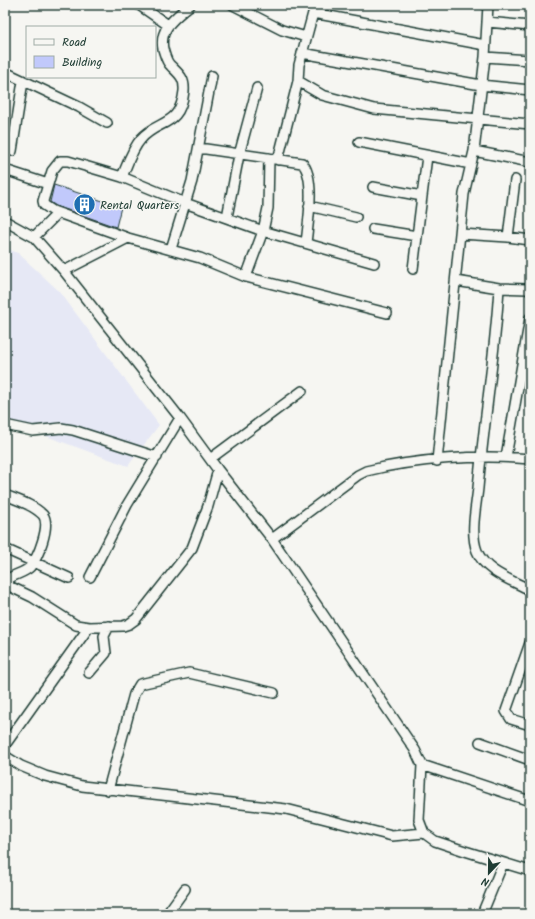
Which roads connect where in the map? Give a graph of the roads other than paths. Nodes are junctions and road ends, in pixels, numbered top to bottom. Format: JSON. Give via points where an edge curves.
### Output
{"nodes":[{"id":1,"x":139,"y":5,"type":"edge"},
{"id":2,"x":190,"y":5,"type":"edge"},
{"id":3,"x":233,"y":5,"type":"edge"},
{"id":4,"x":488,"y":5,"type":"edge"},
{"id":5,"x":314,"y":9,"type":"edge"},
{"id":6,"x":487,"y":22,"type":"junction"},
{"id":7,"x":168,"y":25,"type":"junction"},
{"id":8,"x":530,"y":26,"type":"edge"},
{"id":9,"x":306,"y":37,"type":"junction"},
{"id":10,"x":485,"y":45,"type":"junction"},
{"id":11,"x":302,"y":53,"type":"junction"},
{"id":12,"x":485,"y":57,"type":"junction"},
{"id":13,"x":530,"y":60,"type":"edge"},
{"id":14,"x":5,"y":72,"type":"edge"},
{"id":15,"x":212,"y":76,"type":"dead end"},
{"id":16,"x":23,"y":81,"type":"junction"},
{"id":17,"x":298,"y":81,"type":"junction"},
{"id":18,"x":481,"y":85,"type":"junction"},
{"id":19,"x":257,"y":88,"type":"dead end"},
{"id":20,"x":530,"y":90,"type":"edge"},
{"id":21,"x":477,"y":120,"type":"junction"},
{"id":22,"x":107,"y":123,"type":"dead end"},
{"id":23,"x":530,"y":124,"type":"edge"},
{"id":24,"x":359,"y":142,"type":"dead end"},
{"id":25,"x":199,"y":148,"type":"junction"},
{"id":26,"x":12,"y":151,"type":"dead end"},
{"id":27,"x":474,"y":151,"type":"junction"},
{"id":28,"x":239,"y":155,"type":"junction"},
{"id":29,"x":427,"y":156,"type":"junction"},
{"id":30,"x":274,"y":159,"type":"junction"},
{"id":31,"x":530,"y":162,"type":"edge"},
{"id":32,"x":471,"y":164,"type":"junction"},
{"id":33,"x":5,"y":170,"type":"edge"},
{"id":34,"x":122,"y":177,"type":"junction"},
{"id":35,"x":515,"y":180,"type":"dead end"},
{"id":36,"x":48,"y":184,"type":"junction"},
{"id":37,"x":373,"y":187,"type":"dead end"},
{"id":38,"x":422,"y":196,"type":"junction"},
{"id":39,"x":185,"y":203,"type":"junction"},
{"id":40,"x":309,"y":206,"type":"junction"},
{"id":41,"x":58,"y":213,"type":"junction"},
{"id":42,"x":356,"y":216,"type":"dead end"},
{"id":43,"x":226,"y":217,"type":"junction"},
{"id":44,"x":5,"y":221,"type":"edge"},
{"id":45,"x":373,"y":229,"type":"dead end"},
{"id":46,"x":263,"y":231,"type":"junction"},
{"id":47,"x":461,"y":234,"type":"junction"},
{"id":48,"x":417,"y":236,"type":"junction"},
{"id":49,"x":34,"y":237,"type":"junction"},
{"id":50,"x":508,"y":237,"type":"junction"},
{"id":51,"x":128,"y":238,"type":"junction"},
{"id":52,"x":530,"y":240,"type":"edge"},
{"id":53,"x":306,"y":244,"type":"junction"},
{"id":54,"x":171,"y":249,"type":"junction"},
{"id":55,"x":374,"y":263,"type":"dead end"},
{"id":56,"x":413,"y":269,"type":"dead end"},
{"id":57,"x":64,"y":271,"type":"junction"},
{"id":58,"x":246,"y":277,"type":"junction"},
{"id":59,"x":456,"y":281,"type":"junction"},
{"id":60,"x":499,"y":288,"type":"junction"},
{"id":61,"x":530,"y":292,"type":"edge"},
{"id":62,"x":387,"y":313,"type":"dead end"},
{"id":63,"x":530,"y":318,"type":"edge"},
{"id":64,"x":302,"y":391,"type":"dead end"},
{"id":65,"x":180,"y":418,"type":"junction"},
{"id":66,"x":5,"y":425,"type":"edge"},
{"id":67,"x":156,"y":457,"type":"junction"},
{"id":68,"x":481,"y":457,"type":"junction"},
{"id":69,"x":506,"y":457,"type":"junction"},
{"id":70,"x":210,"y":459,"type":"junction"},
{"id":71,"x":530,"y":459,"type":"edge"},
{"id":72,"x":434,"y":461,"type":"junction"},
{"id":73,"x":218,"y":470,"type":"junction"},
{"id":74,"x":5,"y":495,"type":"edge"},
{"id":75,"x":272,"y":539,"type":"junction"},
{"id":76,"x":5,"y":550,"type":"edge"},
{"id":77,"x":34,"y":561,"type":"junction"},
{"id":78,"x":90,"y":577,"type":"dead end"},
{"id":79,"x":69,"y":578,"type":"dead end"},
{"id":80,"x":7,"y":588,"type":"edge"},
{"id":81,"x":530,"y":590,"type":"edge"},
{"id":82,"x":109,"y":626,"type":"junction"},
{"id":83,"x":89,"y":627,"type":"junction"},
{"id":84,"x":530,"y":643,"type":"edge"},
{"id":85,"x":89,"y":673,"type":"dead end"},
{"id":86,"x":274,"y":693,"type":"dead end"},
{"id":87,"x":530,"y":726,"type":"edge"},
{"id":88,"x":480,"y":742,"type":"dead end"},
{"id":89,"x":5,"y":745,"type":"edge"},
{"id":90,"x":5,"y":756,"type":"edge"},
{"id":91,"x":530,"y":760,"type":"edge"},
{"id":92,"x":422,"y":765,"type":"junction"},
{"id":93,"x":108,"y":790,"type":"junction"},
{"id":94,"x":530,"y":801,"type":"edge"},
{"id":95,"x":424,"y":833,"type":"junction"},
{"id":96,"x":503,"y":863,"type":"junction"},
{"id":97,"x":530,"y":871,"type":"edge"},
{"id":98,"x":185,"y":889,"type":"dead end"},
{"id":99,"x":167,"y":914,"type":"edge"},
{"id":100,"x":482,"y":914,"type":"edge"}],
"edges":[{"from":1,"to":7,"type":"street"},
{"from":2,"to":7,"type":"street"},
{"from":3,"to":9,"type":"street","via":[[282,30]]},
{"from":4,"to":6,"type":"street"},
{"from":5,"to":9,"type":"street"},
{"from":5,"to":10,"type":"street"},
{"from":6,"to":8,"type":"street"},
{"from":6,"to":10,"type":"street"},
{"from":7,"to":34,"type":"street","via":[[162,43],[169,65],[181,74],[184,82],[181,105],[173,119],[142,138]]},
{"from":9,"to":11,"type":"street"},
{"from":10,"to":12,"type":"street"},
{"from":11,"to":17,"type":"street"},
{"from":11,"to":18,"type":"street"},
{"from":12,"to":13,"type":"street"},
{"from":12,"to":18,"type":"street"},
{"from":14,"to":16,"type":"street"},
{"from":15,"to":25,"type":"street"},
{"from":16,"to":22,"type":"street"},
{"from":16,"to":26,"type":"street"},
{"from":17,"to":21,"type":"street","via":[[322,95],[374,108]]},
{"from":17,"to":30,"type":"street"},
{"from":18,"to":20,"type":"street"},
{"from":18,"to":21,"type":"street"},
{"from":19,"to":28,"type":"street"},
{"from":21,"to":23,"type":"street"},
{"from":21,"to":27,"type":"street"},
{"from":24,"to":29,"type":"street"},
{"from":25,"to":28,"type":"street"},
{"from":25,"to":39,"type":"street"},
{"from":27,"to":31,"type":"street"},
{"from":27,"to":32,"type":"street"},
{"from":28,"to":30,"type":"street"},
{"from":28,"to":43,"type":"street"},
{"from":29,"to":32,"type":"street"},
{"from":29,"to":38,"type":"street"},
{"from":30,"to":40,"type":"street","via":[[302,163],[306,167],[309,178]]},
{"from":30,"to":46,"type":"street"},
{"from":32,"to":47,"type":"street","via":[[464,187]]},
{"from":33,"to":36,"type":"street"},
{"from":34,"to":36,"type":"street","via":[[63,161],[53,168]]},
{"from":34,"to":39,"type":"street"},
{"from":35,"to":50,"type":"street"},
{"from":36,"to":41,"type":"street","via":[[44,206]]},
{"from":37,"to":38,"type":"street"},
{"from":38,"to":48,"type":"street"},
{"from":39,"to":43,"type":"street"},
{"from":39,"to":54,"type":"street"},
{"from":40,"to":42,"type":"street"},
{"from":40,"to":53,"type":"street"},
{"from":41,"to":49,"type":"street"},
{"from":41,"to":51,"type":"street"},
{"from":43,"to":46,"type":"street"},
{"from":44,"to":49,"type":"street"},
{"from":45,"to":48,"type":"street"},
{"from":46,"to":53,"type":"street"},
{"from":46,"to":58,"type":"street"},
{"from":47,"to":50,"type":"street"},
{"from":47,"to":59,"type":"street"},
{"from":48,"to":56,"type":"street"},
{"from":49,"to":57,"type":"street"},
{"from":50,"to":52,"type":"street"},
{"from":51,"to":54,"type":"street"},
{"from":51,"to":57,"type":"street"},
{"from":53,"to":55,"type":"street"},
{"from":54,"to":58,"type":"street"},
{"from":57,"to":65,"type":"street"},
{"from":58,"to":62,"type":"street"},
{"from":59,"to":60,"type":"street"},
{"from":59,"to":72,"type":"street"},
{"from":60,"to":61,"type":"street","via":[[527,289]]},
{"from":60,"to":68,"type":"street"},
{"from":63,"to":69,"type":"street"},
{"from":64,"to":70,"type":"street"},
{"from":65,"to":67,"type":"street"},
{"from":65,"to":70,"type":"street"},
{"from":66,"to":67,"type":"street","via":[[33,431],[60,428],[73,430]]},
{"from":67,"to":78,"type":"street","via":[[127,505]]},
{"from":68,"to":69,"type":"street"},
{"from":68,"to":72,"type":"street"},
{"from":68,"to":81,"type":"street","via":[[475,522],[477,550],[481,559],[491,569]]},
{"from":69,"to":71,"type":"street"},
{"from":70,"to":73,"type":"street"},
{"from":72,"to":75,"type":"street","via":[[377,468],[358,475]]},
{"from":73,"to":75,"type":"street"},
{"from":73,"to":82,"type":"street","via":[[192,548],[136,619],[122,626]]},
{"from":74,"to":77,"type":"street","via":[[44,516],[46,530]]},
{"from":75,"to":92,"type":"street","via":[[415,750]]},
{"from":76,"to":77,"type":"street"},
{"from":77,"to":79,"type":"street"},
{"from":77,"to":80,"type":"street","via":[[26,570],[8,579]]},
{"from":80,"to":83,"type":"street","via":[[46,606],[70,623]]},
{"from":82,"to":83,"type":"street"},
{"from":82,"to":85,"type":"street","via":[[104,638],[106,653]]},
{"from":83,"to":89,"type":"street"},
{"from":84,"to":87,"type":"street","via":[[506,712],[511,719]]},
{"from":86,"to":93,"type":"street","via":[[189,673],[140,684],[134,694]]},
{"from":88,"to":91,"type":"street"},
{"from":90,"to":93,"type":"street","via":[[45,776]]},
{"from":92,"to":94,"type":"street"},
{"from":92,"to":95,"type":"street","via":[[419,820]]},
{"from":93,"to":95,"type":"street","via":[[286,809],[392,836]]},
{"from":95,"to":96,"type":"street","via":[[435,840]]},
{"from":96,"to":97,"type":"street"},
{"from":96,"to":100,"type":"street"},
{"from":98,"to":99,"type":"street"}]}
